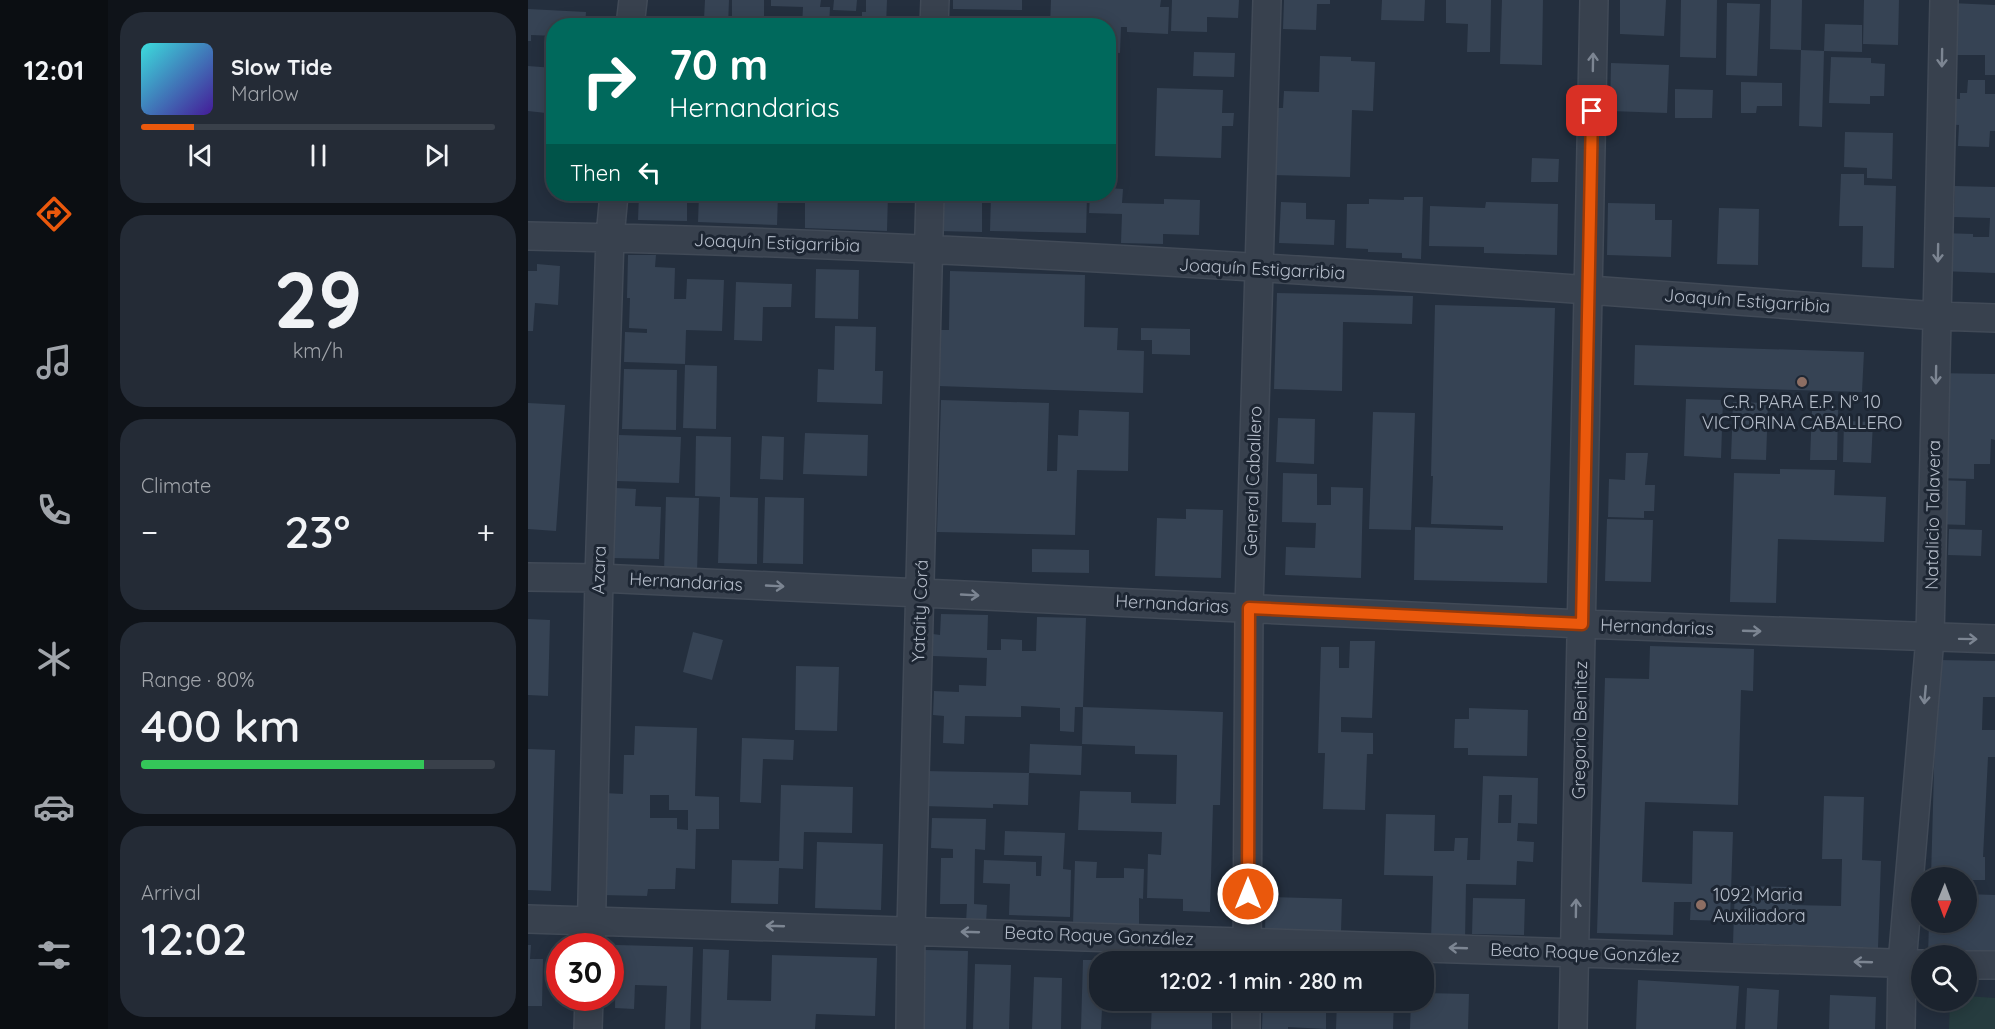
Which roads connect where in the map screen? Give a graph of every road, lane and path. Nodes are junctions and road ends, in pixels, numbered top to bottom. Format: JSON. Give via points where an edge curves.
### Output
{"nodes":[{"id":1,"x":633,"y":0,"type":"edge"},
{"id":2,"x":935,"y":0,"type":"edge"},
{"id":3,"x":1267,"y":0,"type":"edge"},
{"id":4,"x":1594,"y":0,"type":"edge"},
{"id":5,"x":1944,"y":0,"type":"edge"},
{"id":6,"x":631,"y":18,"type":"edge"},
{"id":7,"x":934,"y":18,"type":"edge"},
{"id":8,"x":613,"y":201,"type":"edge"},
{"id":9,"x":930,"y":201,"type":"edge"},
{"id":10,"x":528,"y":236,"type":"edge"},
{"id":11,"x":610,"y":237,"type":"junction"},
{"id":12,"x":929,"y":249,"type":"junction"},
{"id":13,"x":1259,"y":269,"type":"junction"},
{"id":14,"x":1588,"y":289,"type":"junction"},
{"id":15,"x":1937,"y":316,"type":"junction"},
{"id":16,"x":1995,"y":318,"type":"edge"},
{"id":17,"x":528,"y":577,"type":"edge"},
{"id":18,"x":599,"y":578,"type":"junction"},
{"id":19,"x":921,"y":593,"type":"junction"},
{"id":20,"x":1249,"y":608,"type":"junction"},
{"id":21,"x":1582,"y":624,"type":"junction"},
{"id":22,"x":1930,"y":638,"type":"junction"},
{"id":23,"x":1995,"y":639,"type":"edge"},
{"id":24,"x":528,"y":919,"type":"edge"},
{"id":25,"x":911,"y":930,"type":"junction"},
{"id":26,"x":587,"y":933,"type":"edge"},
{"id":27,"x":591,"y":933,"type":"edge"},
{"id":28,"x":624,"y":934,"type":"edge"},
{"id":29,"x":1913,"y":945,"type":"edge"},
{"id":30,"x":1247,"y":951,"type":"edge"},
{"id":31,"x":1434,"y":952,"type":"edge"},
{"id":32,"x":1575,"y":953,"type":"junction"},
{"id":33,"x":1911,"y":964,"type":"edge"},
{"id":34,"x":1977,"y":964,"type":"edge"},
{"id":35,"x":1995,"y":965,"type":"edge"},
{"id":36,"x":1911,"y":970,"type":"edge"},
{"id":37,"x":589,"y":1011,"type":"edge"},
{"id":38,"x":1246,"y":1011,"type":"edge"},
{"id":39,"x":588,"y":1029,"type":"edge"},
{"id":40,"x":910,"y":1029,"type":"edge"},
{"id":41,"x":1246,"y":1029,"type":"edge"},
{"id":42,"x":1573,"y":1029,"type":"edge"},
{"id":43,"x":1901,"y":1029,"type":"edge"}],
"edges":[{"from":1,"to":6,"type":"street"},
{"from":2,"to":7,"type":"street"},
{"from":3,"to":13,"type":"street","name":"General Caballero"},
{"from":14,"to":4,"type":"street","name":"Gregorio Benitez","one_way":true},
{"from":5,"to":15,"type":"street","name":"Natalicio Talavera","one_way":true},
{"from":8,"to":11,"type":"street","name":"Azara"},
{"from":9,"to":12,"type":"street","name":"Yataity Corá"},
{"from":10,"to":11,"type":"street","name":"Joaquín Estigarribia"},
{"from":11,"to":12,"type":"street","name":"Joaquín Estigarribia"},
{"from":11,"to":18,"type":"street","name":"Azara"},
{"from":12,"to":13,"type":"street","name":"Joaquín Estigarribia"},
{"from":12,"to":19,"type":"street","name":"Yataity Corá"},
{"from":13,"to":14,"type":"street","name":"Joaquín Estigarribia"},
{"from":13,"to":20,"type":"street","name":"General Caballero"},
{"from":14,"to":15,"type":"street","name":"Joaquín Estigarribia"},
{"from":14,"to":21,"type":"street","name":"Gregorio Benitez"},
{"from":15,"to":16,"type":"street","name":"Joaquín Estigarribia"},
{"from":15,"to":22,"type":"street","name":"Natalicio Talavera","one_way":true},
{"from":17,"to":18,"type":"street","name":"Hernandarias"},
{"from":18,"to":19,"type":"street","name":"Hernandarias","one_way":true},
{"from":18,"to":27,"type":"street","name":"Azara"},
{"from":19,"to":20,"type":"street","name":"Hernandarias","one_way":true},
{"from":19,"to":25,"type":"street","name":"Yataity Corá"},
{"from":20,"to":21,"type":"street","name":"Hernandarias"},
{"from":20,"to":30,"type":"street","name":"General Caballero"},
{"from":21,"to":22,"type":"street","name":"Hernandarias","one_way":true},
{"from":32,"to":21,"type":"street","name":"Gregorio Benitez","one_way":true},
{"from":22,"to":23,"type":"street","name":"Hernandarias","one_way":true},
{"from":22,"to":29,"type":"street","name":"Natalicio Talavera","one_way":true},
{"from":24,"to":26,"type":"street","name":"Beato Roque González"},
{"from":25,"to":28,"type":"street","name":"Beato Roque González","one_way":true},
{"from":30,"to":25,"type":"street","name":"Beato Roque González","one_way":true},
{"from":25,"to":40,"type":"street","name":"Yataity Corá"},
{"from":32,"to":31,"type":"street","name":"Beato Roque González","one_way":true},
{"from":33,"to":32,"type":"street","name":"Beato Roque González","one_way":true},
{"from":32,"to":42,"type":"street","name":"Gregorio Benitez"},
{"from":34,"to":35,"type":"street"},
{"from":36,"to":43,"type":"street","name":"Natalicio Talavera"},
{"from":37,"to":39,"type":"street"},
{"from":38,"to":41,"type":"street"}]}
